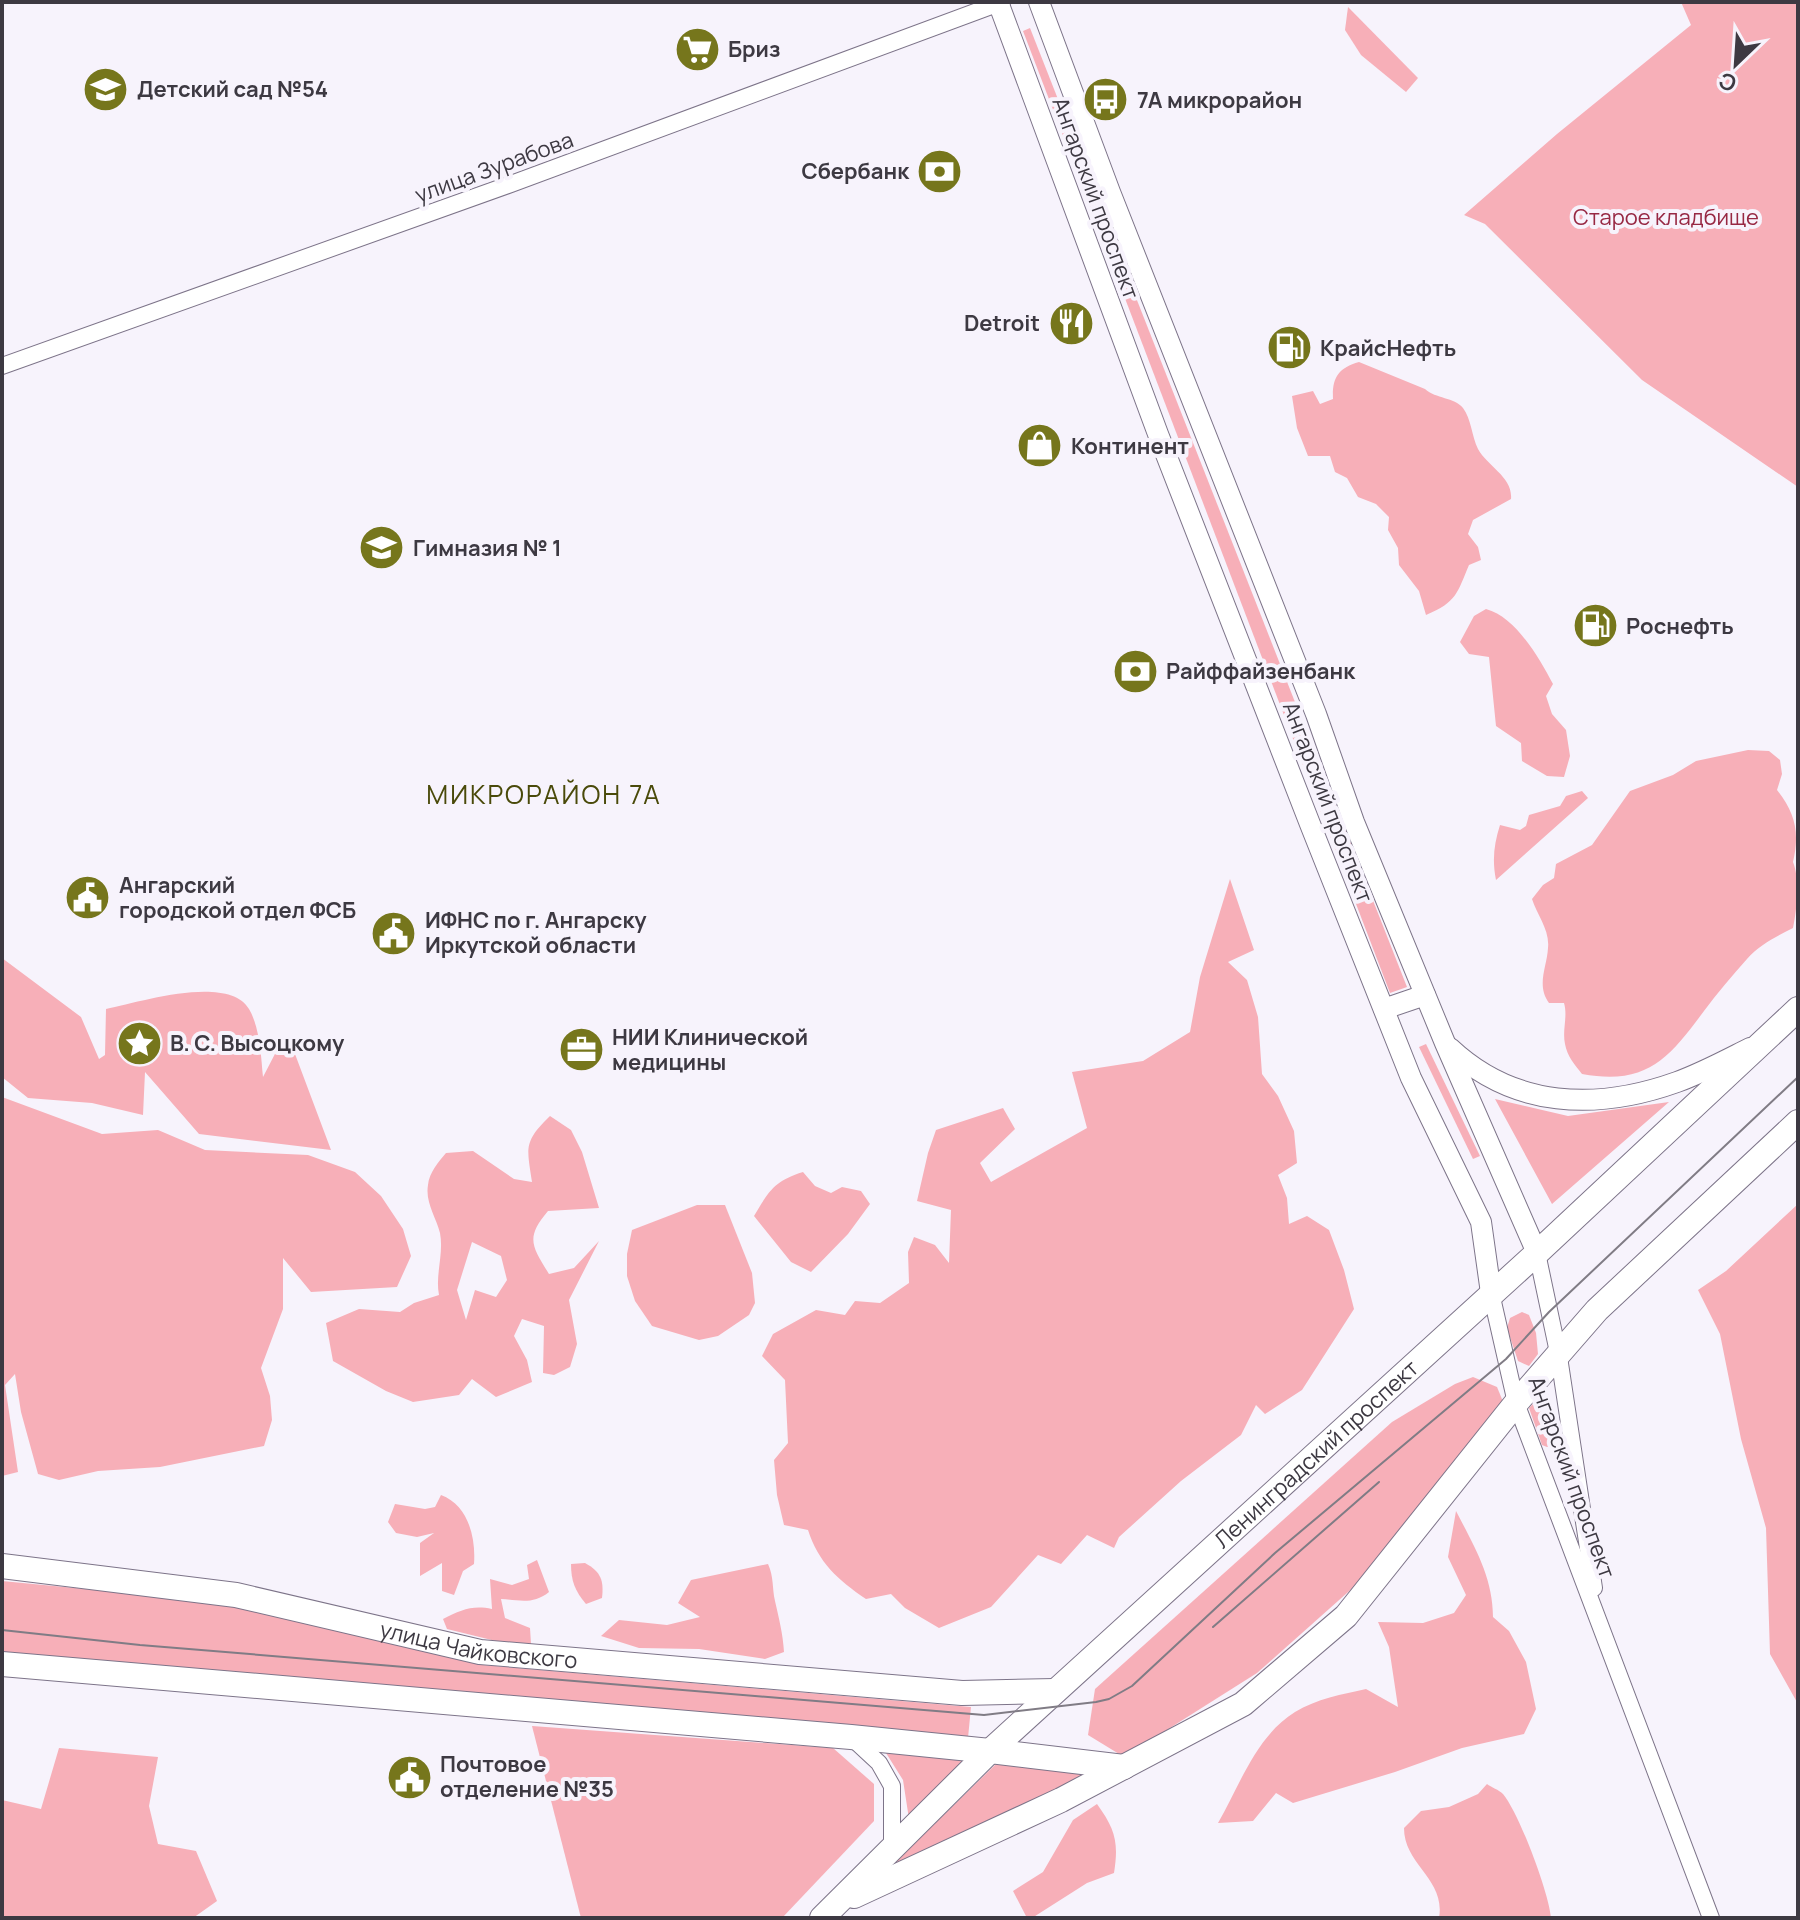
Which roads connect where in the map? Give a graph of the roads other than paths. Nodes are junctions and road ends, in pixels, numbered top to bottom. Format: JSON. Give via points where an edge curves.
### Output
{"nodes":[{"id":1,"x":1000,"y":2,"type":"edge"},
{"id":2,"x":1039,"y":2,"type":"edge"},
{"id":3,"x":2,"y":366,"type":"edge"},
{"id":4,"x":1425,"y":995,"type":"junction"},
{"id":5,"x":1384,"y":1009,"type":"junction"},
{"id":6,"x":1798,"y":1009,"type":"edge"},
{"id":7,"x":1445,"y":1043,"type":"junction"},
{"id":8,"x":1761,"y":1043,"type":"junction"},
{"id":9,"x":1798,"y":1122,"type":"edge"},
{"id":10,"x":1537,"y":1253,"type":"junction"},
{"id":11,"x":1491,"y":1293,"type":"junction"},
{"id":12,"x":1559,"y":1357,"type":"junction"},
{"id":13,"x":1516,"y":1403,"type":"junction"},
{"id":14,"x":2,"y":1566,"type":"edge"},
{"id":15,"x":1600,"y":1622,"type":"junction"},
{"id":16,"x":2,"y":1664,"type":"edge"},
{"id":17,"x":1055,"y":1691,"type":"junction"},
{"id":18,"x":851,"y":1737,"type":"junction"},
{"id":19,"x":990,"y":1751,"type":"junction"},
{"id":20,"x":1124,"y":1767,"type":"junction"},
{"id":21,"x":892,"y":1850,"type":"junction"},
{"id":22,"x":830,"y":1911,"type":"edge"},
{"id":23,"x":1711,"y":1918,"type":"edge"}],
"edges":[{"from":1,"to":3,"type":"street","name":"улица Зурабова"},
{"from":1,"to":5,"type":"street","name":"Ангарский проспект","via":[[1158,434]]},
{"from":2,"to":4,"type":"street","name":"Ангарский проспект"},
{"from":4,"to":5,"type":"street"},
{"from":4,"to":7,"type":"street","name":"Ангарский проспект"},
{"from":5,"to":11,"type":"street","name":"Ангарский проспект","via":[[1411,1078],[1481,1222]]},
{"from":6,"to":8,"type":"main road","name":"Ленинградский проспект"},
{"from":7,"to":8,"type":"street","via":[[1467,1065],[1505,1087],[1585,1099],[1653,1090]]},
{"from":7,"to":10,"type":"street","name":"Ангарский проспект"},
{"from":8,"to":10,"type":"main road","name":"Ленинградский проспект"},
{"from":9,"to":12,"type":"main road","name":"Ленинградский проспект","via":[[1597,1310]]},
{"from":10,"to":11,"type":"main road","name":"Ленинградский проспект"},
{"from":10,"to":12,"type":"street","name":"Ангарский проспект"},
{"from":11,"to":13,"type":"street","name":"Ангарский проспект"},
{"from":11,"to":17,"type":"main road","name":"Ленинградский проспект"},
{"from":12,"to":13,"type":"main road","name":"Ленинградский проспект"},
{"from":12,"to":15,"type":"street","name":"Ангарский проспект"},
{"from":13,"to":15,"type":"street","name":"Ангарский проспект"},
{"from":13,"to":20,"type":"main road","name":"Ленинградский проспект","via":[[1346,1616],[1243,1704]]},
{"from":14,"to":17,"type":"main road","name":"улица Чайковского","via":[[236,1595],[480,1652],[962,1693]]},
{"from":15,"to":23,"type":"street","name":"Ангарский проспект"},
{"from":16,"to":18,"type":"main road"},
{"from":17,"to":19,"type":"main road","name":"Ленинградский проспект"},
{"from":18,"to":19,"type":"main road"},
{"from":18,"to":21,"type":"street","via":[[879,1763],[892,1786]]},
{"from":19,"to":20,"type":"main road"},
{"from":19,"to":21,"type":"main road","name":"Ленинградский проспект"},
{"from":20,"to":22,"type":"main road","name":"Ленинградский проспект"},
{"from":21,"to":22,"type":"main road","name":"Ленинградский проспект"}]}
